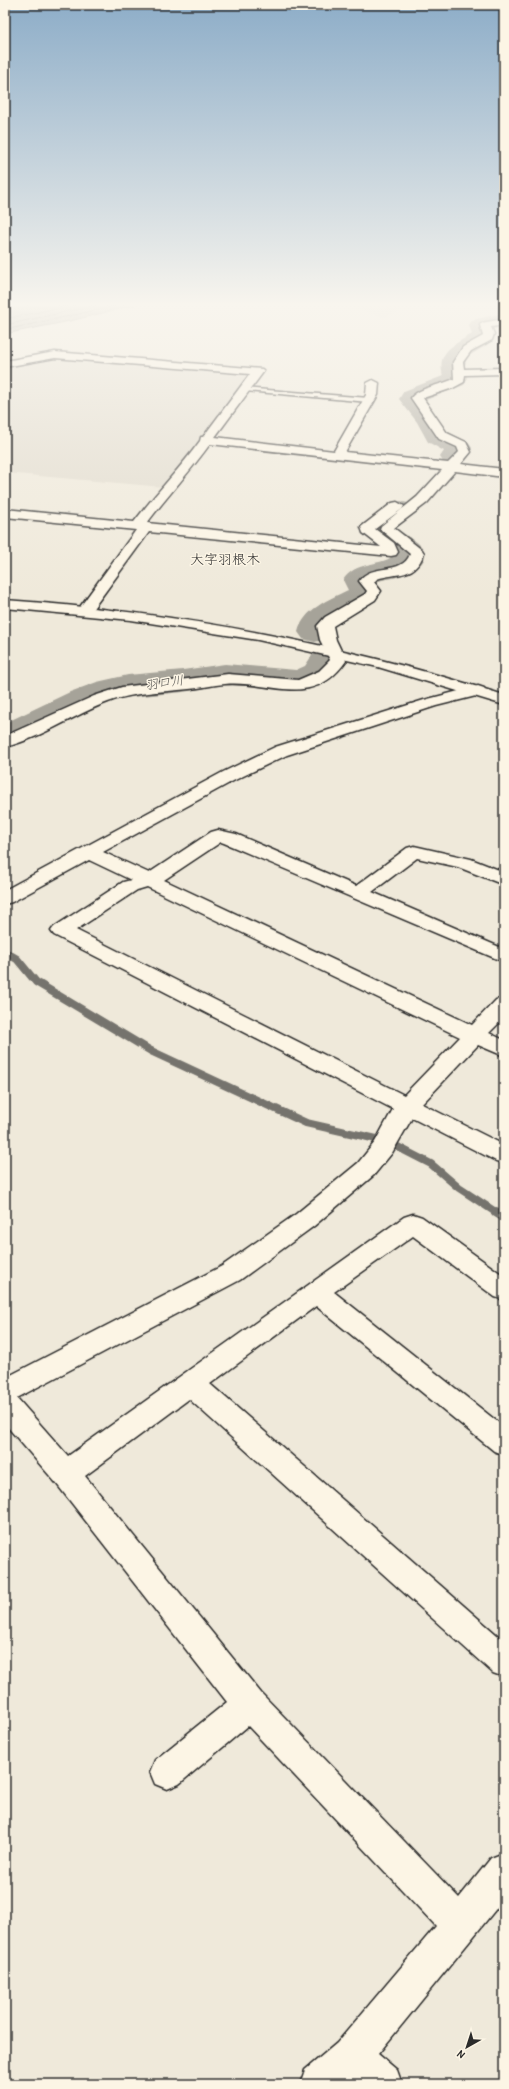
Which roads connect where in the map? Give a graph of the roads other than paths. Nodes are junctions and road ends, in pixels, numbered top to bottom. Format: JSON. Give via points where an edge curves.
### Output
{"nodes":[{"id":1,"x":234,"y":402,"type":"edge"},
{"id":2,"x":368,"y":402,"type":"edge"},
{"id":3,"x":420,"y":402,"type":"edge"},
{"id":4,"x":205,"y":440,"type":"junction"},
{"id":5,"x":338,"y":454,"type":"junction"},
{"id":6,"x":452,"y":467,"type":"junction"},
{"id":7,"x":504,"y":472,"type":"edge"},
{"id":8,"x":412,"y":508,"type":"junction"},
{"id":9,"x":5,"y":513,"type":"edge"},
{"id":10,"x":142,"y":527,"type":"junction"},
{"id":11,"x":5,"y":604,"type":"edge"},
{"id":12,"x":84,"y":611,"type":"junction"},
{"id":13,"x":333,"y":652,"type":"junction"},
{"id":14,"x":504,"y":687,"type":"edge"},
{"id":15,"x":478,"y":691,"type":"junction"},
{"id":16,"x":504,"y":700,"type":"edge"},
{"id":17,"x":5,"y":742,"type":"edge"},
{"id":18,"x":88,"y":852,"type":"junction"},
{"id":19,"x":504,"y":879,"type":"edge"},
{"id":20,"x":150,"y":881,"type":"junction"},
{"id":21,"x":358,"y":893,"type":"junction"},
{"id":22,"x":5,"y":898,"type":"edge"},
{"id":23,"x":504,"y":956,"type":"edge"},
{"id":24,"x":504,"y":1005,"type":"edge"},
{"id":25,"x":475,"y":1035,"type":"junction"},
{"id":26,"x":504,"y":1049,"type":"edge"},
{"id":27,"x":408,"y":1105,"type":"junction"},
{"id":28,"x":504,"y":1155,"type":"edge"},
{"id":29,"x":504,"y":1290,"type":"edge"},
{"id":30,"x":316,"y":1292,"type":"junction"},
{"id":31,"x":191,"y":1384,"type":"junction"},
{"id":32,"x":5,"y":1391,"type":"edge"},
{"id":33,"x":5,"y":1404,"type":"edge"},
{"id":34,"x":504,"y":1443,"type":"edge"},
{"id":35,"x":66,"y":1474,"type":"junction"},
{"id":36,"x":504,"y":1662,"type":"edge"},
{"id":37,"x":249,"y":1704,"type":"junction"},
{"id":38,"x":167,"y":1772,"type":"dead end"},
{"id":39,"x":501,"y":1880,"type":"edge"},
{"id":40,"x":460,"y":1925,"type":"junction"},
{"id":41,"x":351,"y":2056,"type":"junction"},
{"id":42,"x":319,"y":2084,"type":"edge"},
{"id":43,"x":382,"y":2084,"type":"edge"}],
"edges":[{"from":1,"to":4,"type":"street"},
{"from":2,"to":5,"type":"street"},
{"from":3,"to":6,"type":"street","via":[[443,436],[464,448],[465,452]]},
{"from":4,"to":5,"type":"street"},
{"from":4,"to":10,"type":"street","via":[[174,483],[165,490]]},
{"from":5,"to":6,"type":"street"},
{"from":6,"to":7,"type":"street"},
{"from":6,"to":8,"type":"street"},
{"from":8,"to":10,"type":"street","via":[[398,505],[368,527],[368,530],[389,546],[391,552]]},
{"from":8,"to":13,"type":"street","via":[[387,529],[411,546],[417,553],[416,560],[400,571],[368,578],[366,581],[374,591],[370,597],[330,620],[325,626],[325,633]]},
{"from":9,"to":10,"type":"street"},
{"from":10,"to":12,"type":"street"},
{"from":11,"to":12,"type":"street"},
{"from":12,"to":13,"type":"street","via":[[226,630]]},
{"from":13,"to":15,"type":"street"},
{"from":13,"to":17,"type":"street","via":[[338,661],[330,671],[309,683],[282,686],[227,679],[122,692],[94,701]]},
{"from":14,"to":15,"type":"street"},
{"from":15,"to":16,"type":"street"},
{"from":15,"to":18,"type":"street","via":[[370,721],[281,751]]},
{"from":18,"to":20,"type":"street"},
{"from":18,"to":22,"type":"street"},
{"from":19,"to":21,"type":"street","via":[[464,863],[414,852]]},
{"from":20,"to":21,"type":"street","via":[[218,836],[229,838]]},
{"from":20,"to":25,"type":"street"},
{"from":20,"to":27,"type":"street","via":[[130,886],[61,930]]},
{"from":21,"to":23,"type":"street"},
{"from":24,"to":25,"type":"street"},
{"from":25,"to":26,"type":"street"},
{"from":25,"to":27,"type":"street"},
{"from":27,"to":28,"type":"street"},
{"from":27,"to":32,"type":"street","via":[[384,1147],[366,1169],[305,1220],[231,1273]]},
{"from":29,"to":30,"type":"street","via":[[413,1223]]},
{"from":30,"to":31,"type":"street"},
{"from":30,"to":34,"type":"street"},
{"from":31,"to":35,"type":"street"},
{"from":31,"to":36,"type":"street"},
{"from":33,"to":35,"type":"street"},
{"from":35,"to":37,"type":"street"},
{"from":37,"to":38,"type":"street"},
{"from":37,"to":40,"type":"street"},
{"from":39,"to":40,"type":"street"},
{"from":40,"to":41,"type":"street"},
{"from":41,"to":42,"type":"street"},
{"from":41,"to":43,"type":"street"}]}
